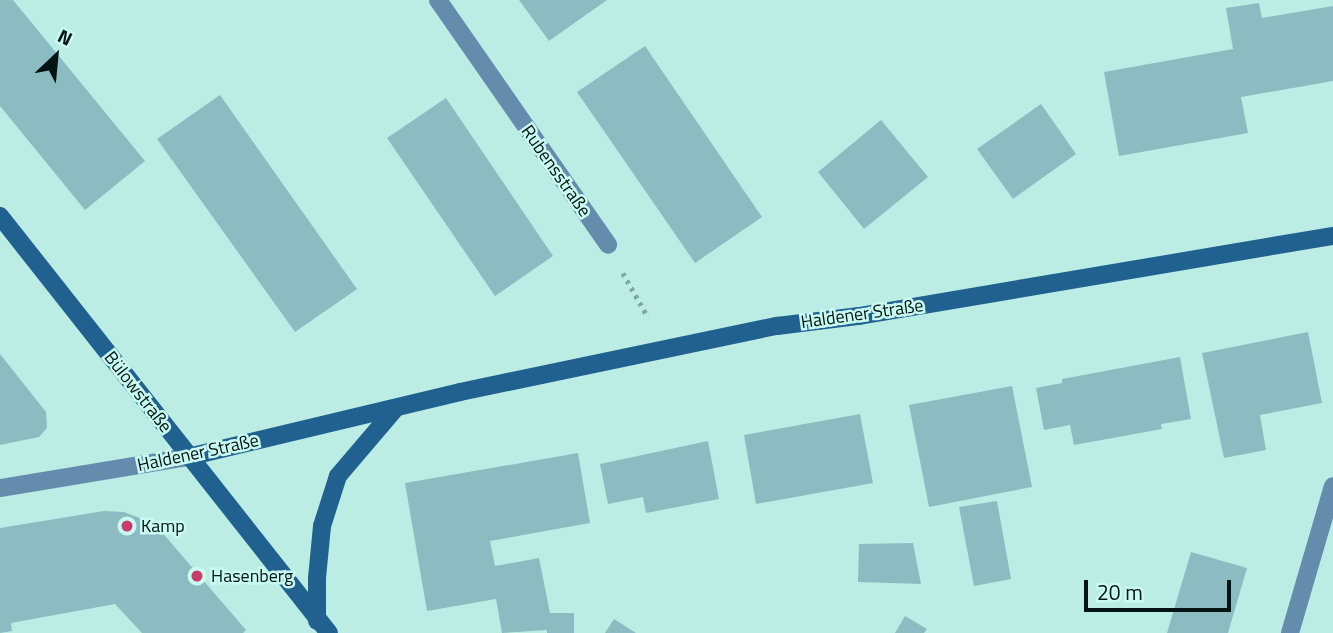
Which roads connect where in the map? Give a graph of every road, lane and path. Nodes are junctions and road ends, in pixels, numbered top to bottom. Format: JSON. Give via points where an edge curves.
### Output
{"nodes":[{"id":1,"x":438,"y":0,"type":"edge"},
{"id":2,"x":0,"y":216,"type":"edge"},
{"id":3,"x":1333,"y":236,"type":"edge"},
{"id":4,"x":607,"y":245,"type":"joint"},
{"id":5,"x":665,"y":348,"type":"junction"},
{"id":6,"x":395,"y":409,"type":"junction"},
{"id":7,"x":188,"y":457,"type":"junction"},
{"id":8,"x":1333,"y":486,"type":"edge"},
{"id":9,"x":0,"y":488,"type":"edge"},
{"id":10,"x":323,"y":627,"type":"edge"},
{"id":11,"x":1290,"y":633,"type":"edge"}],
"edges":[{"from":1,"to":4,"type":"street","name":"Rubensstraße"},
{"from":2,"to":7,"type":"main road","name":"Bülowstraße"},
{"from":3,"to":5,"type":"main road","name":"Haldener Straße"},
{"from":4,"to":5,"type":"path"},
{"from":5,"to":6,"type":"main road","name":"Haldener Straße"},
{"from":6,"to":7,"type":"main road","name":"Haldener Straße"},
{"from":6,"to":10,"type":"main road","via":[[338,475],[322,526],[317,578]]},
{"from":7,"to":9,"type":"street","name":"Haldener Straße"},
{"from":7,"to":10,"type":"main road","name":"Bülowstraße"},
{"from":8,"to":11,"type":"street"}]}
